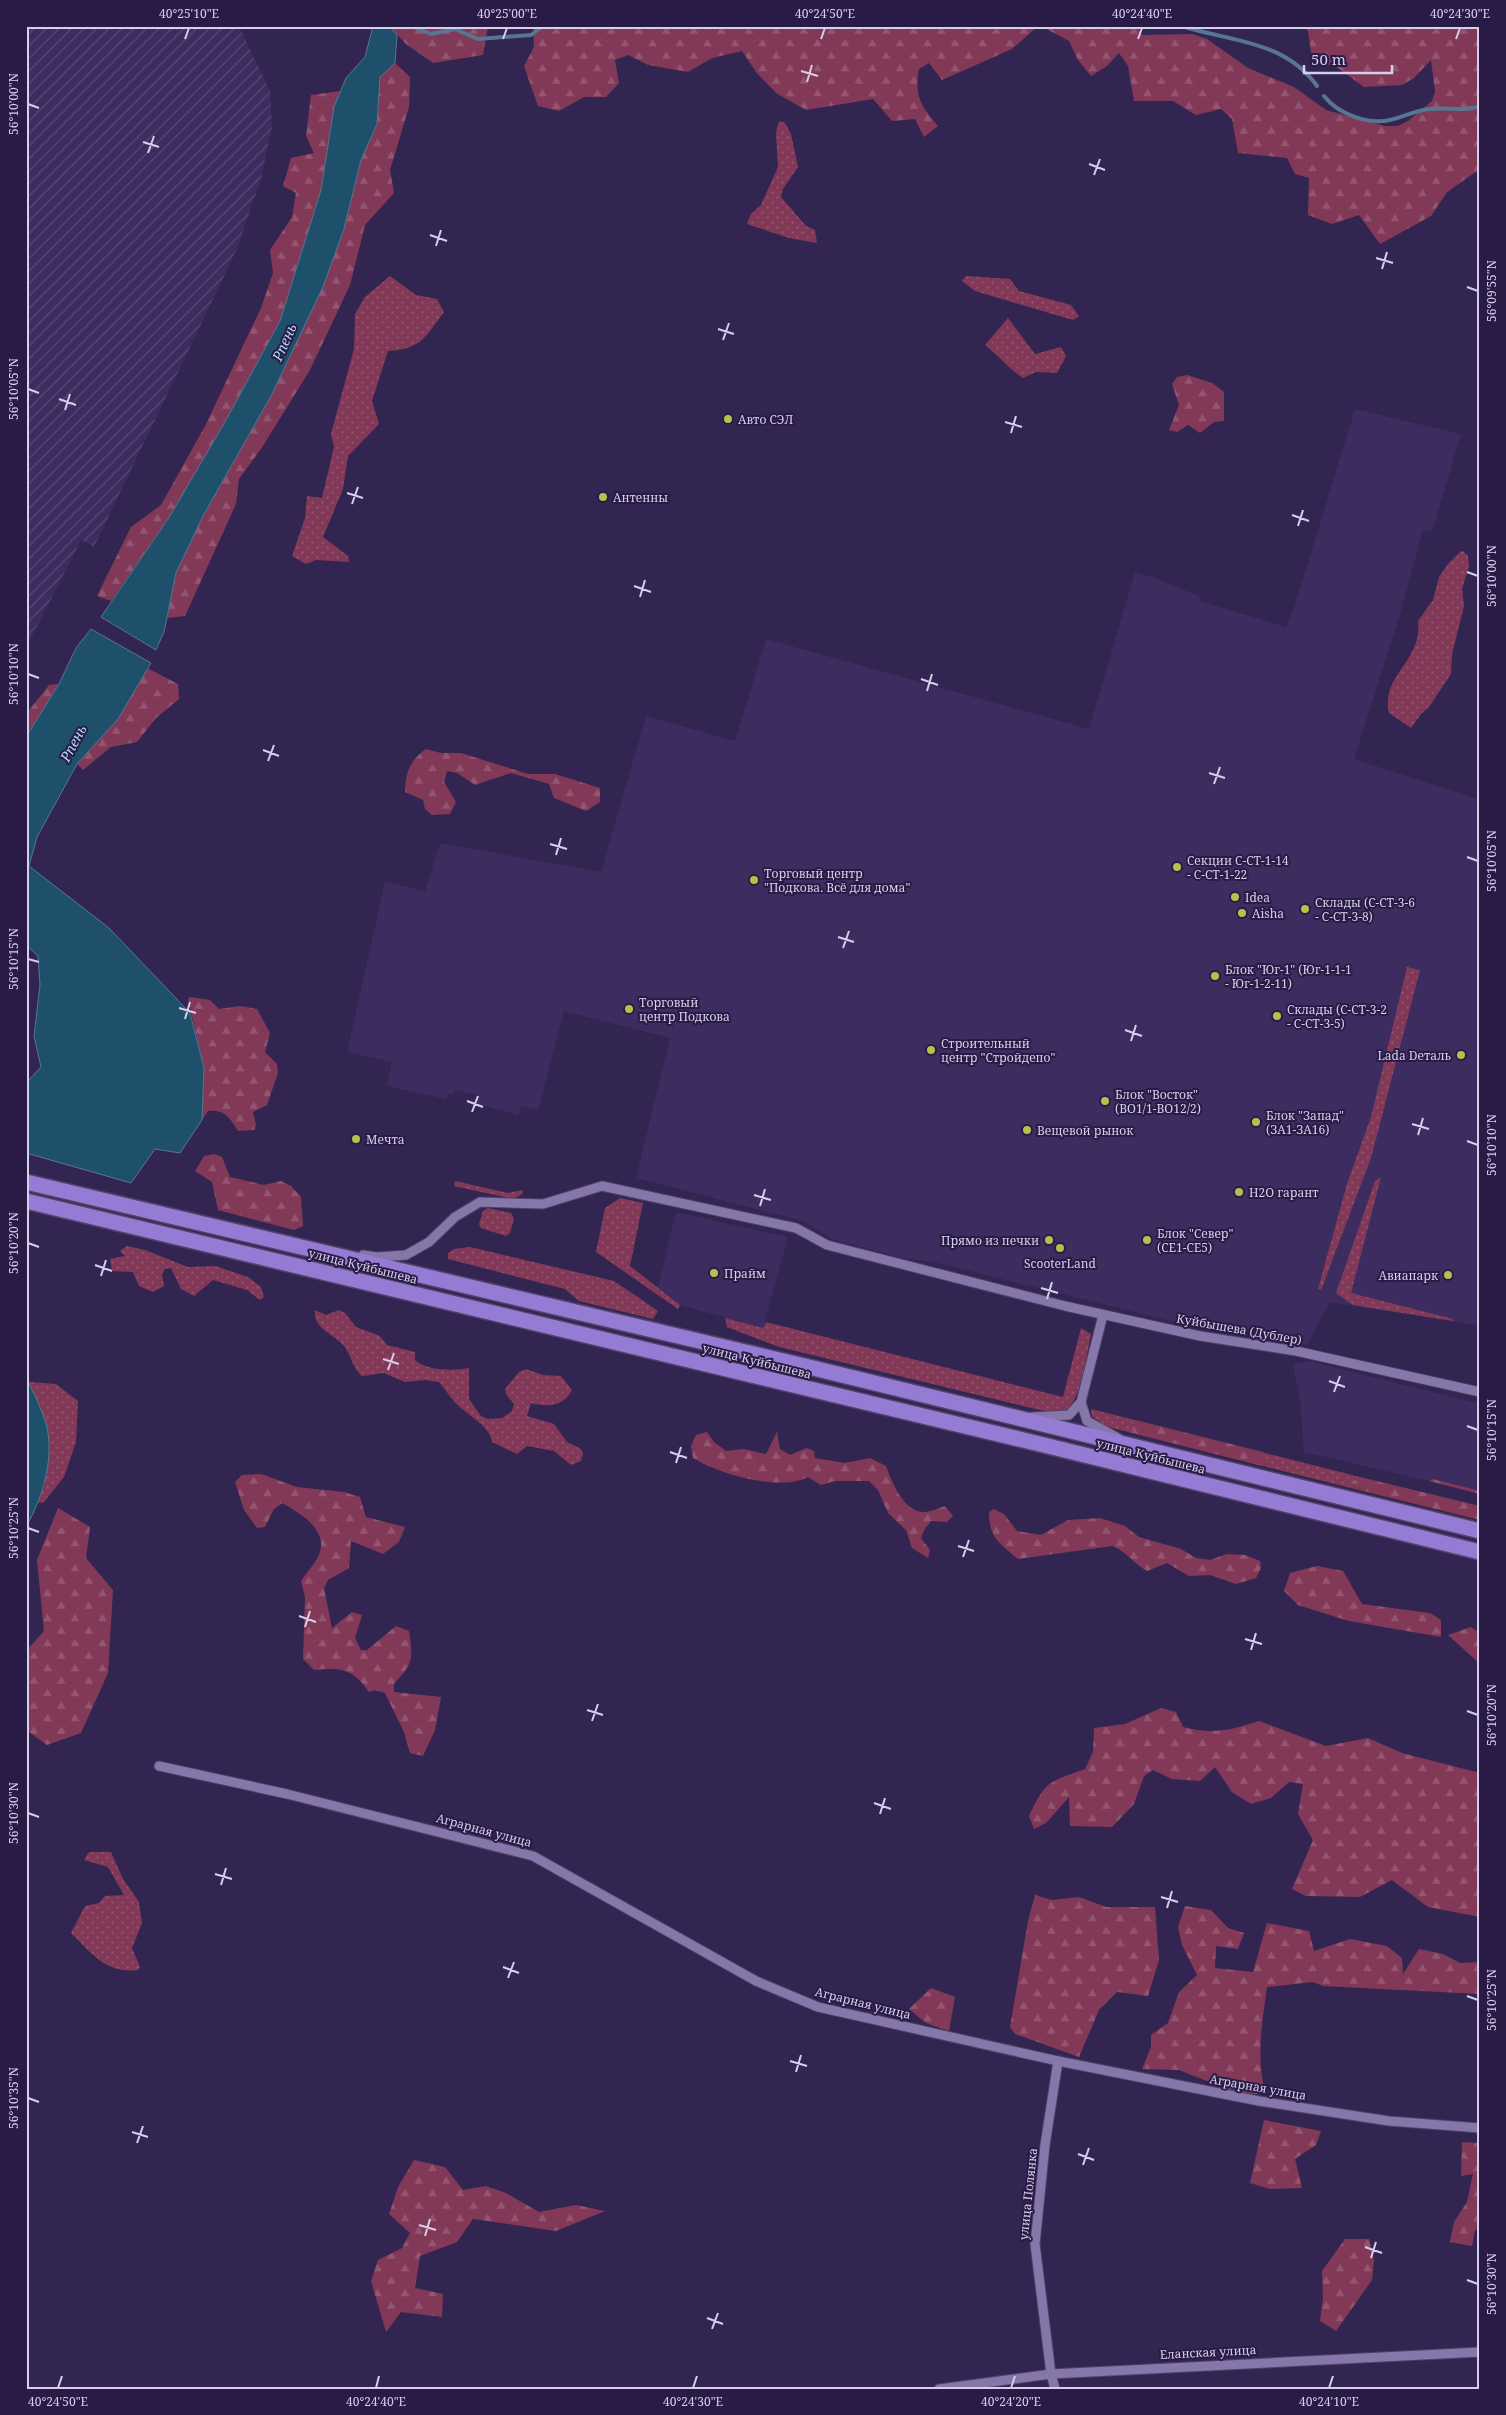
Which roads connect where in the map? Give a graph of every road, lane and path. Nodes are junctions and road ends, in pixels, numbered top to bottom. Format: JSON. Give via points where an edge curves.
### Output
{"nodes":[{"id":1,"x":26,"y":1182,"type":"edge"},
{"id":2,"x":26,"y":1200,"type":"edge"},
{"id":3,"x":318,"y":1250,"type":"junction"},
{"id":4,"x":1103,"y":1315,"type":"junction"},
{"id":5,"x":1480,"y":1392,"type":"edge"},
{"id":6,"x":1081,"y":1402,"type":"junction"},
{"id":7,"x":987,"y":1412,"type":"junction"},
{"id":8,"x":1151,"y":1451,"type":"junction"},
{"id":9,"x":1480,"y":1531,"type":"edge"},
{"id":10,"x":1480,"y":1552,"type":"edge"},
{"id":11,"x":159,"y":1766,"type":"dead end"},
{"id":12,"x":1058,"y":2061,"type":"junction"},
{"id":13,"x":1480,"y":2128,"type":"edge"},
{"id":14,"x":1480,"y":2352,"type":"edge"},
{"id":15,"x":1051,"y":2374,"type":"junction"},
{"id":16,"x":939,"y":2389,"type":"edge"},
{"id":17,"x":1056,"y":2389,"type":"edge"}],
"edges":[{"from":1,"to":3,"type":"highway","name":"улица Куйбышева"},
{"from":2,"to":10,"type":"highway","name":"улица Куйбышева"},
{"from":3,"to":4,"type":"street","name":"Куйбышева (Дублер)","via":[[377,1257],[406,1255],[436,1237],[455,1218],[480,1202],[543,1204],[602,1186],[796,1228],[827,1245]]},
{"from":3,"to":7,"type":"highway","name":"улица Куйбышева"},
{"from":4,"to":5,"type":"street","name":"Куйбышева (Дублер)","via":[[1200,1336],[1296,1351]]},
{"from":4,"to":6,"type":"street"},
{"from":6,"to":7,"type":"street","via":[[1069,1415],[1033,1417]]},
{"from":6,"to":8,"type":"street","via":[[1087,1421]]},
{"from":7,"to":8,"type":"highway","name":"улица Куйбышева"},
{"from":8,"to":9,"type":"highway","name":"улица Куйбышева"},
{"from":11,"to":12,"type":"street","name":"Аграрная улица","via":[[296,1796],[533,1856],[756,1981],[818,2007]]},
{"from":12,"to":13,"type":"street","name":"Аграрная улица","via":[[1259,2101],[1388,2121]]},
{"from":12,"to":15,"type":"street","name":"улица Полянка","via":[[1035,2244]]},
{"from":14,"to":15,"type":"street","name":"Еланская улица"},
{"from":15,"to":16,"type":"street","name":"Еланская улица"},
{"from":15,"to":17,"type":"street","name":"улица Полянка"}]}
